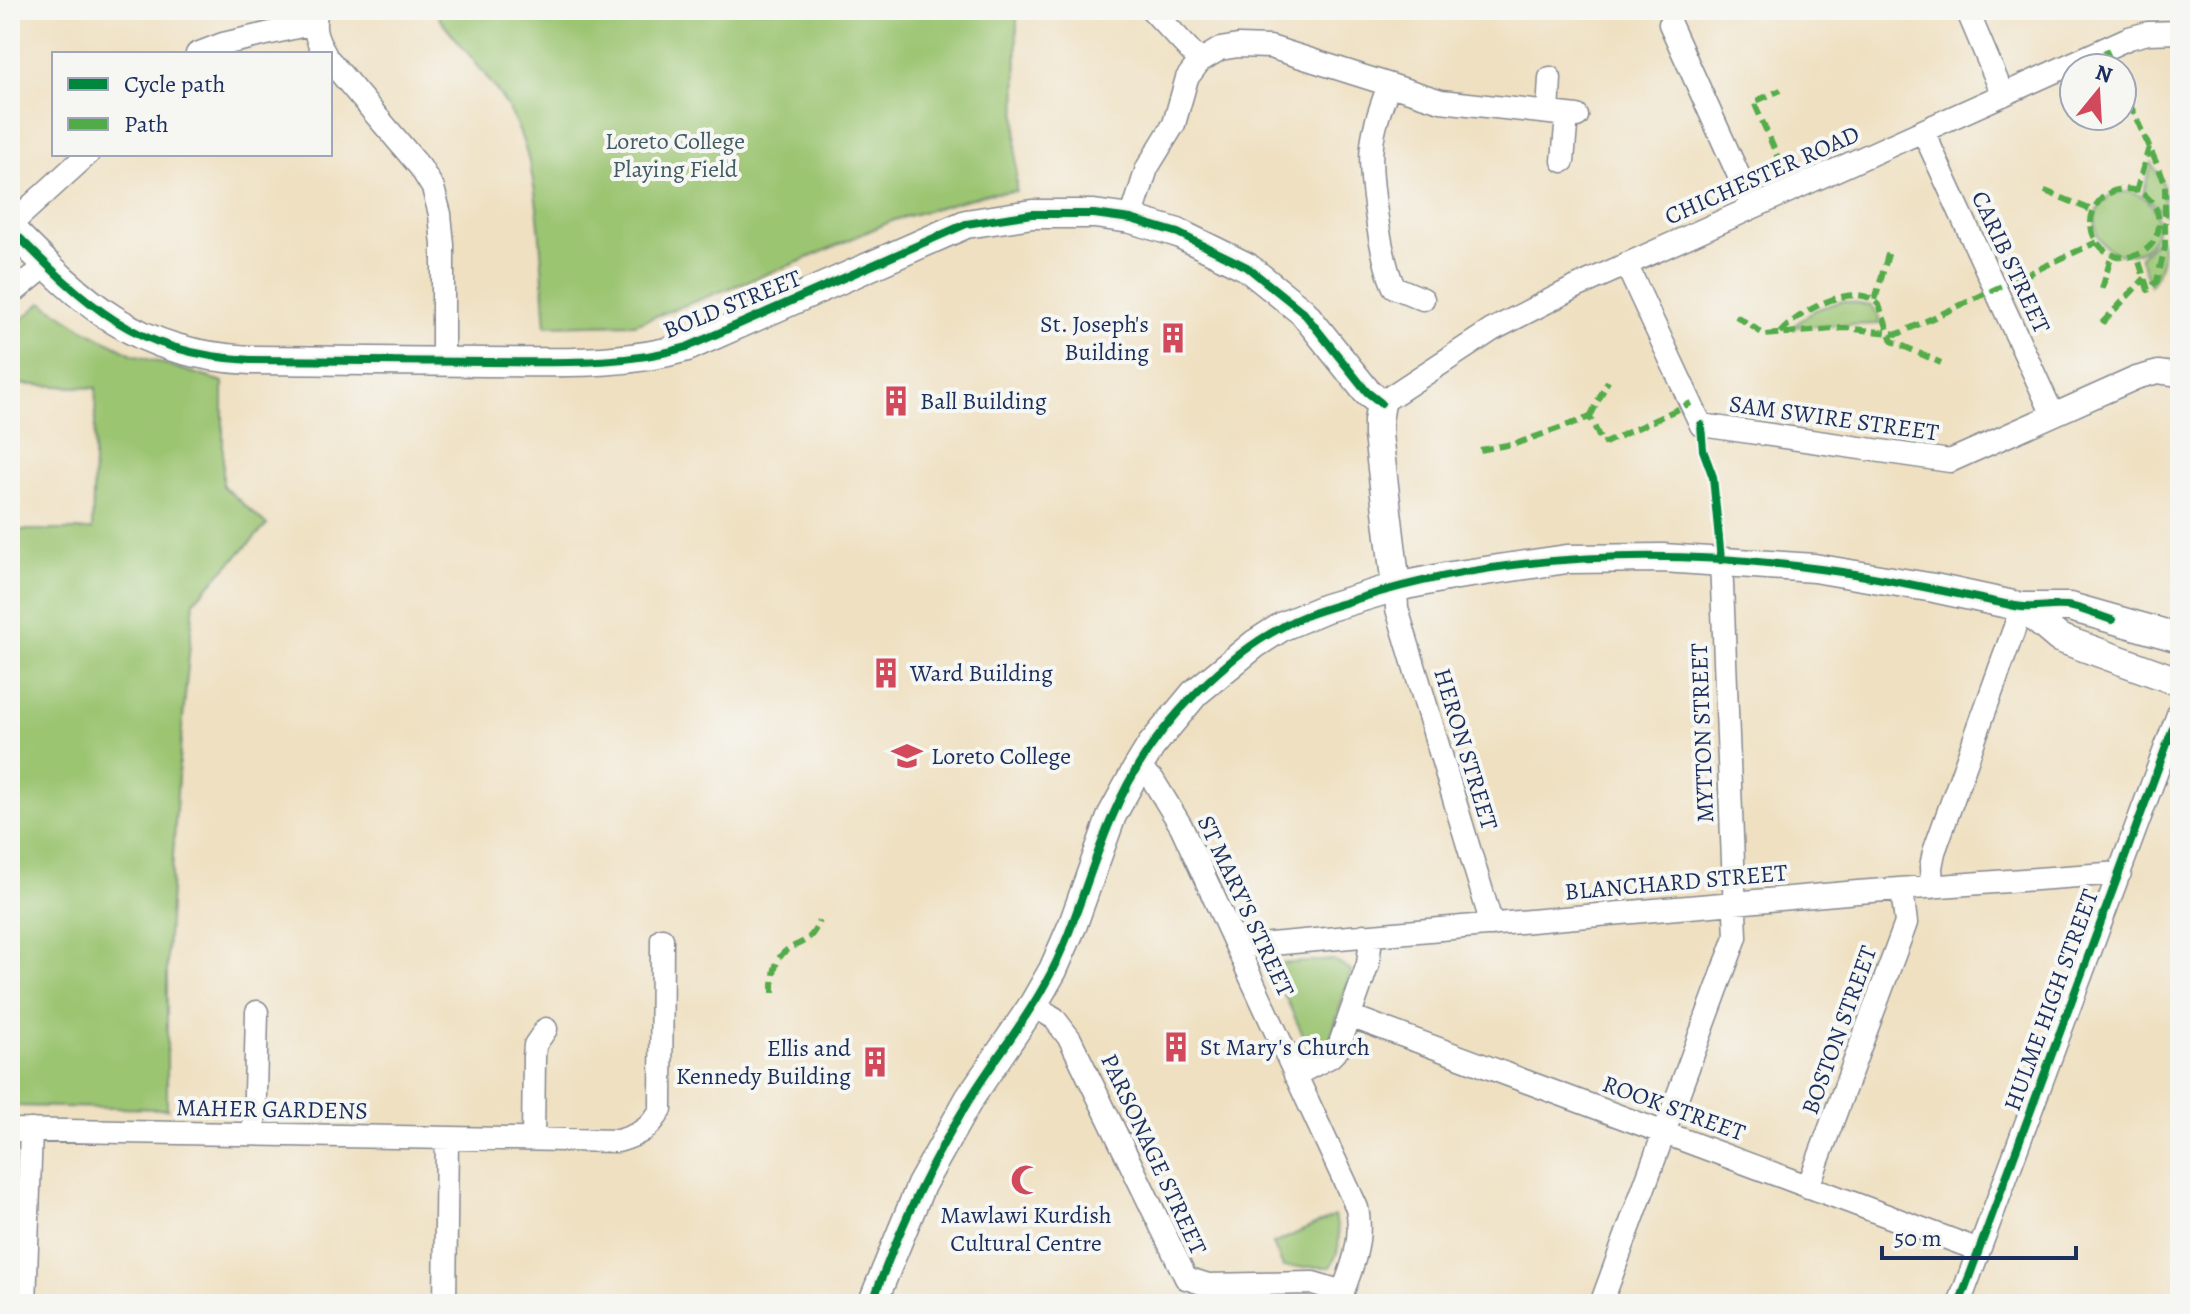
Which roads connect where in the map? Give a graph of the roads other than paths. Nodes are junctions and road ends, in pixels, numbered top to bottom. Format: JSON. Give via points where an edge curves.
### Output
{"nodes":[{"id":1,"x":1152,"y":10,"type":"edge"},
{"id":2,"x":1967,"y":10,"type":"edge"},
{"id":3,"x":315,"y":16,"type":"edge"},
{"id":4,"x":1670,"y":24,"type":"dead end"},
{"id":5,"x":2179,"y":25,"type":"edge"},
{"id":6,"x":203,"y":52,"type":"edge"},
{"id":7,"x":324,"y":52,"type":"edge"},
{"id":8,"x":1200,"y":61,"type":"junction"},
{"id":9,"x":332,"y":63,"type":"edge"},
{"id":10,"x":1550,"y":78,"type":"dead end"},
{"id":11,"x":1389,"y":85,"type":"junction"},
{"id":12,"x":2003,"y":95,"type":"junction"},
{"id":13,"x":1564,"y":115,"type":"junction"},
{"id":14,"x":1923,"y":131,"type":"junction"},
{"id":15,"x":86,"y":156,"type":"edge"},
{"id":16,"x":1563,"y":161,"type":"dead end"},
{"id":17,"x":1753,"y":207,"type":"junction"},
{"id":18,"x":1131,"y":219,"type":"junction"},
{"id":19,"x":10,"y":226,"type":"edge"},
{"id":20,"x":1626,"y":264,"type":"junction"},
{"id":21,"x":47,"y":265,"type":"junction"},
{"id":22,"x":10,"y":295,"type":"edge"},
{"id":23,"x":1423,"y":299,"type":"dead end"},
{"id":24,"x":443,"y":362,"type":"junction"},
{"id":25,"x":2180,"y":375,"type":"edge"},
{"id":26,"x":1381,"y":403,"type":"junction"},
{"id":27,"x":2053,"y":415,"type":"junction"},
{"id":28,"x":1721,"y":560,"type":"junction"},
{"id":29,"x":1396,"y":587,"type":"junction"},
{"id":30,"x":2022,"y":607,"type":"junction"},
{"id":31,"x":2180,"y":638,"type":"edge"},
{"id":32,"x":2180,"y":682,"type":"edge"},
{"id":33,"x":2180,"y":709,"type":"edge"},
{"id":34,"x":1137,"y":769,"type":"junction"},
{"id":35,"x":2120,"y":873,"type":"junction"},
{"id":36,"x":1932,"y":887,"type":"junction"},
{"id":37,"x":1902,"y":890,"type":"junction"},
{"id":38,"x":1735,"y":904,"type":"junction"},
{"id":39,"x":1492,"y":925,"type":"junction"},
{"id":40,"x":1364,"y":935,"type":"junction"},
{"id":41,"x":662,"y":939,"type":"dead end"},
{"id":42,"x":1237,"y":947,"type":"junction"},
{"id":43,"x":1033,"y":1005,"type":"junction"},
{"id":44,"x":257,"y":1012,"type":"dead end"},
{"id":45,"x":1350,"y":1016,"type":"junction"},
{"id":46,"x":546,"y":1029,"type":"dead end"},
{"id":47,"x":1295,"y":1075,"type":"junction"},
{"id":48,"x":20,"y":1130,"type":"edge"},
{"id":49,"x":1664,"y":1132,"type":"junction"},
{"id":50,"x":254,"y":1134,"type":"junction"},
{"id":51,"x":447,"y":1138,"type":"junction"},
{"id":52,"x":533,"y":1139,"type":"junction"},
{"id":53,"x":1808,"y":1187,"type":"junction"},
{"id":54,"x":1979,"y":1250,"type":"junction"},
{"id":55,"x":1340,"y":1298,"type":"edge"},
{"id":56,"x":25,"y":1304,"type":"edge"},
{"id":57,"x":445,"y":1304,"type":"edge"},
{"id":58,"x":872,"y":1304,"type":"edge"},
{"id":59,"x":1601,"y":1304,"type":"edge"},
{"id":60,"x":1959,"y":1304,"type":"edge"}],
"edges":[{"from":1,"to":8,"type":"street"},
{"from":2,"to":12,"type":"street"},
{"from":3,"to":6,"type":"street"},
{"from":3,"to":7,"type":"street","via":[[316,37]]},
{"from":4,"to":17,"type":"street"},
{"from":5,"to":12,"type":"street","name":"CHICHESTER ROAD","via":[[2129,38]]},
{"from":8,"to":11,"type":"street","via":[[1220,49],[1257,45]]},
{"from":8,"to":18,"type":"street","via":[[1183,85],[1171,130],[1147,168]]},
{"from":9,"to":24,"type":"street","via":[[433,188],[443,245]]},
{"from":10,"to":13,"type":"street"},
{"from":11,"to":13,"type":"street","via":[[1441,101]]},
{"from":11,"to":23,"type":"street","via":[[1372,145],[1386,216],[1388,271],[1394,287]]},
{"from":12,"to":14,"type":"street","name":"CHICHESTER ROAD"},
{"from":13,"to":16,"type":"street"},
{"from":14,"to":17,"type":"street","name":"CHICHESTER ROAD"},
{"from":14,"to":27,"type":"street","name":"CARIB STREET"},
{"from":15,"to":19,"type":"street"},
{"from":17,"to":20,"type":"street","name":"CHICHESTER ROAD"},
{"from":18,"to":24,"type":"street","name":"BOLD STREET","via":[[1032,214],[966,224],[730,330],[656,356]]},
{"from":18,"to":26,"type":"street","name":"BOLD STREET","via":[[1178,233],[1247,267],[1303,312]]},
{"from":19,"to":21,"type":"street","name":"BOLD STREET"},
{"from":20,"to":26,"type":"street","name":"CHICHESTER ROAD","via":[[1515,317]]},
{"from":20,"to":27,"type":"street","name":"SAM SWIRE STREET","via":[[1701,425],[1950,461]]},
{"from":21,"to":22,"type":"street"},
{"from":21,"to":24,"type":"street","name":"BOLD STREET","via":[[106,317],[198,355]]},
{"from":25,"to":27,"type":"street","name":"SAM SWIRE STREET","via":[[2151,373]]},
{"from":26,"to":29,"type":"street","via":[[1378,435]]},
{"from":28,"to":29,"type":"street","via":[[1567,559]]},
{"from":28,"to":30,"type":"street","via":[[1856,574]]},
{"from":28,"to":38,"type":"street","name":"MYTTON STREET"},
{"from":29,"to":34,"type":"street","via":[[1326,608],[1255,644],[1195,693]]},
{"from":29,"to":39,"type":"street","name":"HERON STREET","via":[[1397,609]]},
{"from":30,"to":31,"type":"street","via":[[2070,607]]},
{"from":30,"to":32,"type":"street","via":[[2059,638]]},
{"from":30,"to":36,"type":"street","via":[[1934,852]]},
{"from":33,"to":35,"type":"street","name":"HULME HIGH STREET"},
{"from":34,"to":42,"type":"street","name":"ST MARY'S STREET","via":[[1153,780],[1181,826]]},
{"from":34,"to":43,"type":"street","via":[[1112,815],[1066,942]]},
{"from":35,"to":36,"type":"street","name":"BLANCHARD STREET"},
{"from":35,"to":54,"type":"street","name":"HULME HIGH STREET"},
{"from":36,"to":37,"type":"street","name":"BLANCHARD STREET"},
{"from":37,"to":38,"type":"street","name":"BLANCHARD STREET"},
{"from":37,"to":53,"type":"street","name":"BOSTON STREET","via":[[1906,923]]},
{"from":38,"to":39,"type":"street","name":"BLANCHARD STREET"},
{"from":38,"to":49,"type":"street","name":"MYTTON STREET","via":[[1735,941]]},
{"from":39,"to":40,"type":"street","name":"BLANCHARD STREET"},
{"from":40,"to":42,"type":"street","name":"BLANCHARD STREET"},
{"from":40,"to":45,"type":"street","via":[[1369,959]]},
{"from":41,"to":52,"type":"street","name":"MAHER GARDENS","via":[[662,1089],[654,1121],[618,1141]]},
{"from":42,"to":47,"type":"street","name":"ST MARY'S STREET"},
{"from":43,"to":55,"type":"street","name":"PARSONAGE STREET","via":[[1054,1018],[1070,1039],[1186,1278],[1208,1285],[1313,1283]]},
{"from":43,"to":58,"type":"street","via":[[969,1099],[929,1172]]},
{"from":44,"to":50,"type":"street"},
{"from":45,"to":47,"type":"street","via":[[1334,1053]]},
{"from":45,"to":49,"type":"street","name":"ROOK STREET"},
{"from":46,"to":52,"type":"street","via":[[535,1045]]},
{"from":47,"to":55,"type":"street","name":"ST MARY'S STREET","via":[[1357,1208],[1358,1242]]},
{"from":48,"to":50,"type":"street","name":"MAHER GARDENS"},
{"from":48,"to":56,"type":"street"},
{"from":49,"to":53,"type":"street","name":"ROOK STREET"},
{"from":49,"to":59,"type":"street","name":"MYTTON STREET"},
{"from":50,"to":51,"type":"street","name":"MAHER GARDENS"},
{"from":51,"to":52,"type":"street","name":"MAHER GARDENS"},
{"from":51,"to":57,"type":"street"},
{"from":53,"to":54,"type":"street","name":"ROOK STREET"},
{"from":54,"to":60,"type":"street","name":"HULME HIGH STREET"}]}
